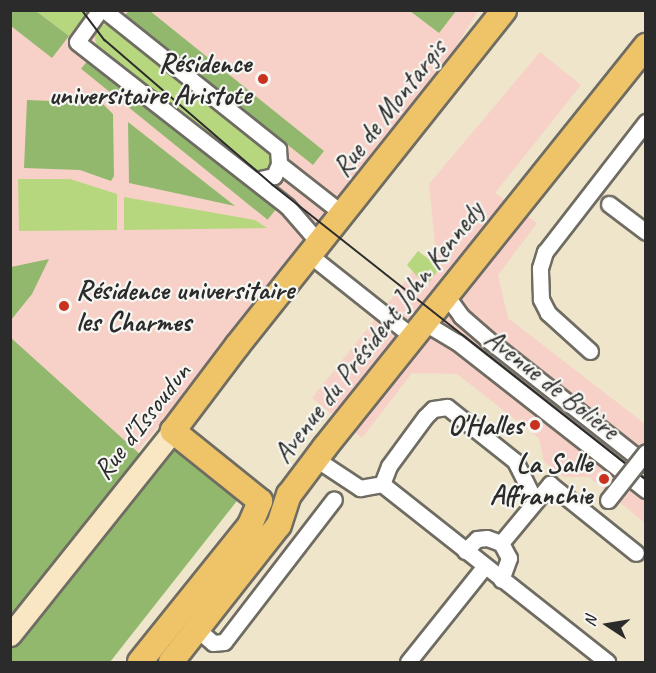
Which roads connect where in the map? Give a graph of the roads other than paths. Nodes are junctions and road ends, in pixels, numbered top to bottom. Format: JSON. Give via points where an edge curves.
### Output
{"nodes":[{"id":1,"x":102,"y":10,"type":"edge"},
{"id":2,"x":504,"y":10,"type":"edge"},
{"id":3,"x":645,"y":46,"type":"edge"},
{"id":4,"x":645,"y":122,"type":"edge"},
{"id":5,"x":279,"y":164,"type":"junction"},
{"id":6,"x":255,"y":180,"type":"junction"},
{"id":7,"x":609,"y":204,"type":"dead end"},
{"id":8,"x":343,"y":214,"type":"junction"},
{"id":9,"x":645,"y":232,"type":"edge"},
{"id":10,"x":318,"y":252,"type":"junction"},
{"id":11,"x":446,"y":295,"type":"junction"},
{"id":12,"x":414,"y":326,"type":"junction"},
{"id":13,"x":590,"y":351,"type":"dead end"},
{"id":14,"x":173,"y":431,"type":"junction"},
{"id":15,"x":645,"y":452,"type":"edge"},
{"id":16,"x":316,"y":459,"type":"junction"},
{"id":17,"x":645,"y":464,"type":"edge"},
{"id":18,"x":382,"y":484,"type":"junction"},
{"id":19,"x":645,"y":490,"type":"edge"},
{"id":20,"x":289,"y":495,"type":"junction"},
{"id":21,"x":334,"y":499,"type":"dead end"},
{"id":22,"x":534,"y":499,"type":"junction"},
{"id":23,"x":260,"y":501,"type":"junction"},
{"id":24,"x":593,"y":519,"type":"junction"},
{"id":25,"x":501,"y":543,"type":"junction"},
{"id":26,"x":465,"y":551,"type":"junction"},
{"id":27,"x":636,"y":553,"type":"dead end"},
{"id":28,"x":484,"y":567,"type":"junction"},
{"id":29,"x":501,"y":579,"type":"junction"},
{"id":30,"x":178,"y":614,"type":"junction"},
{"id":31,"x":197,"y":629,"type":"junction"},
{"id":32,"x":10,"y":635,"type":"edge"},
{"id":33,"x":140,"y":663,"type":"edge"},
{"id":34,"x":171,"y":663,"type":"edge"},
{"id":35,"x":408,"y":663,"type":"edge"},
{"id":36,"x":607,"y":663,"type":"edge"}],
"edges":[{"from":1,"to":5,"type":"street","via":[[278,149]]},
{"from":1,"to":6,"type":"street","name":"Avenue de Bolière","via":[[77,42]]},
{"from":2,"to":8,"type":"main road","name":"Rue de Montargis"},
{"from":3,"to":11,"type":"main road","name":"Avenue du Président John Kennedy"},
{"from":4,"to":13,"type":"street","via":[[545,252],[540,268],[542,299],[548,313]]},
{"from":5,"to":6,"type":"street","via":[[274,176]]},
{"from":5,"to":8,"type":"street"},
{"from":6,"to":10,"type":"street","name":"Avenue de Bolière","via":[[287,206]]},
{"from":7,"to":9,"type":"street"},
{"from":8,"to":10,"type":"main road","name":"Rue de Montargis"},
{"from":10,"to":12,"type":"street","name":"Avenue de Bolière"},
{"from":10,"to":14,"type":"main road","name":"Rue d'Issoudun"},
{"from":11,"to":12,"type":"main road","name":"Avenue du Président John Kennedy"},
{"from":11,"to":17,"type":"street","name":"Avenue de Bolière","via":[[461,316],[487,339]]},
{"from":12,"to":16,"type":"main road","name":"Avenue du Président John Kennedy"},
{"from":12,"to":19,"type":"street","name":"Avenue de Bolière","via":[[458,343]]},
{"from":14,"to":23,"type":"main road"},
{"from":14,"to":32,"type":"street","name":"Rue d'Issoudun"},
{"from":15,"to":24,"type":"street","bridge":true},
{"from":16,"to":18,"type":"street","via":[[360,488]]},
{"from":16,"to":20,"type":"main road","name":"Avenue du Président John Kennedy"},
{"from":18,"to":22,"type":"street","via":[[389,466],[425,417],[433,409],[447,406],[515,461]]},
{"from":18,"to":26,"type":"street"},
{"from":20,"to":23,"type":"street"},
{"from":20,"to":31,"type":"main road","name":"Avenue du Président John Kennedy","via":[[279,525]]},
{"from":21,"to":31,"type":"street","via":[[224,642],[213,643]]},
{"from":22,"to":24,"type":"street","via":[[550,484]]},
{"from":22,"to":25,"type":"street"},
{"from":23,"to":30,"type":"main road","via":[[250,525]]},
{"from":24,"to":27,"type":"street"},
{"from":25,"to":26,"type":"street","via":[[477,539]]},
{"from":25,"to":29,"type":"street","via":[[509,558]]},
{"from":26,"to":28,"type":"street"},
{"from":28,"to":29,"type":"street"},
{"from":28,"to":35,"type":"street"},
{"from":29,"to":36,"type":"street"},
{"from":30,"to":31,"type":"street"},
{"from":30,"to":33,"type":"main road"},
{"from":31,"to":34,"type":"main road","name":"Avenue du Président John Kennedy"}]}
